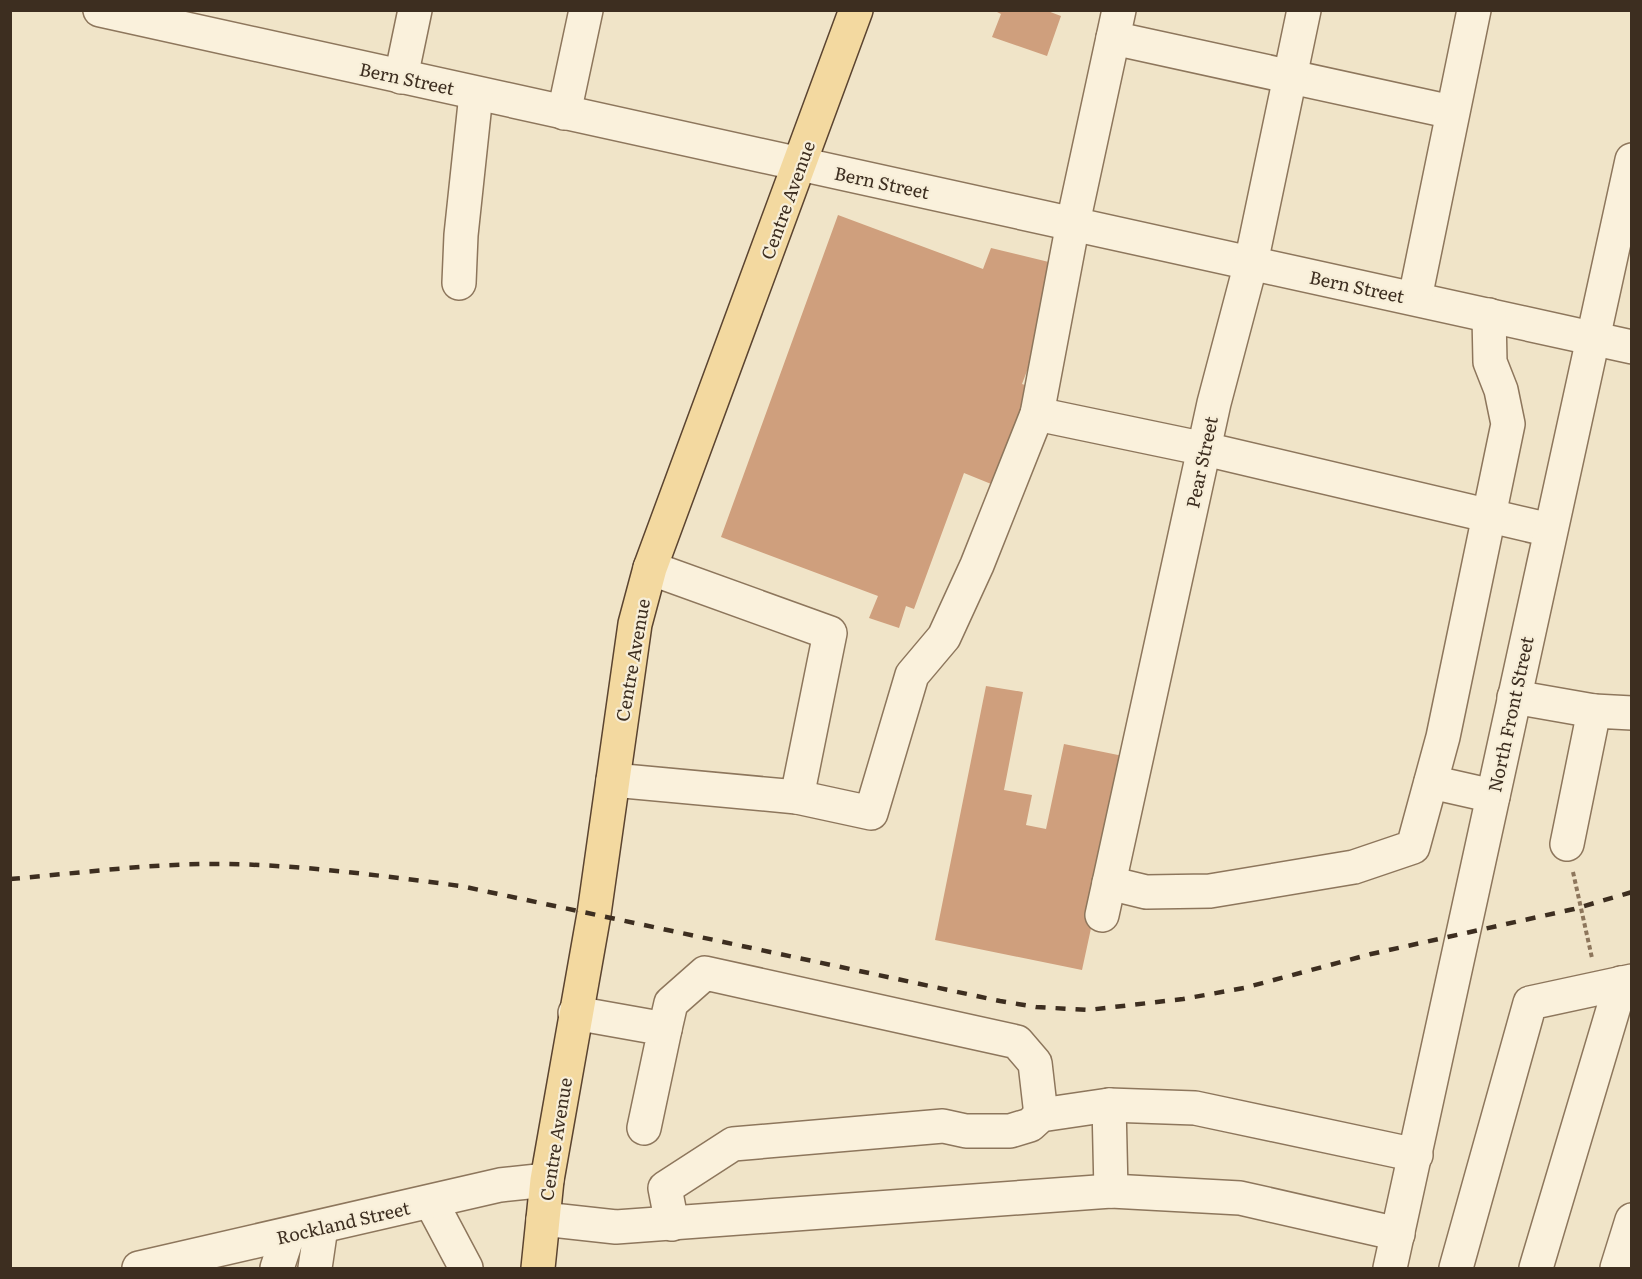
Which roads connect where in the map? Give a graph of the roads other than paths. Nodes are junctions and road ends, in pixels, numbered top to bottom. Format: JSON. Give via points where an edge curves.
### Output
{"nodes":[{"id":1,"x":100,"y":10,"type":"edge"},
{"id":2,"x":415,"y":10,"type":"edge"},
{"id":3,"x":586,"y":10,"type":"edge"},
{"id":4,"x":856,"y":10,"type":"edge"},
{"id":5,"x":1304,"y":10,"type":"edge"},
{"id":6,"x":1474,"y":10,"type":"edge"},
{"id":7,"x":224,"y":24,"type":"edge"},
{"id":8,"x":1116,"y":24,"type":"edge"},
{"id":9,"x":400,"y":77,"type":"junction"},
{"id":10,"x":1290,"y":77,"type":"junction"},
{"id":11,"x":476,"y":93,"type":"junction"},
{"id":12,"x":1452,"y":112,"type":"junction"},
{"id":13,"x":564,"y":113,"type":"junction"},
{"id":14,"x":1632,"y":160,"type":"edge"},
{"id":15,"x":800,"y":164,"type":"junction"},
{"id":16,"x":1073,"y":224,"type":"junction"},
{"id":17,"x":1251,"y":263,"type":"junction"},
{"id":18,"x":459,"y":283,"type":"dead end"},
{"id":19,"x":1414,"y":298,"type":"junction"},
{"id":20,"x":1489,"y":315,"type":"junction"},
{"id":21,"x":1593,"y":339,"type":"junction"},
{"id":22,"x":1632,"y":347,"type":"edge"},
{"id":23,"x":1037,"y":414,"type":"junction"},
{"id":24,"x":1205,"y":449,"type":"junction"},
{"id":25,"x":1490,"y":515,"type":"junction"},
{"id":26,"x":1550,"y":530,"type":"junction"},
{"id":27,"x":650,"y":568,"type":"junction"},
{"id":28,"x":1514,"y":697,"type":"junction"},
{"id":29,"x":1594,"y":711,"type":"junction"},
{"id":30,"x":1632,"y":713,"type":"edge"},
{"id":31,"x":613,"y":780,"type":"junction"},
{"id":32,"x":1431,"y":782,"type":"junction"},
{"id":33,"x":1493,"y":796,"type":"junction"},
{"id":34,"x":797,"y":797,"type":"junction"},
{"id":35,"x":1567,"y":844,"type":"road end"},
{"id":36,"x":1109,"y":883,"type":"junction"},
{"id":37,"x":1102,"y":915,"type":"dead end"},
{"id":38,"x":1617,"y":984,"type":"edge"},
{"id":39,"x":575,"y":1013,"type":"junction"},
{"id":40,"x":665,"y":1029,"type":"junction"},
{"id":41,"x":1108,"y":1105,"type":"junction"},
{"id":42,"x":1041,"y":1115,"type":"junction"},
{"id":43,"x":644,"y":1128,"type":"dead end"},
{"id":44,"x":1416,"y":1155,"type":"junction"},
{"id":45,"x":547,"y":1180,"type":"junction"},
{"id":46,"x":1111,"y":1191,"type":"junction"},
{"id":47,"x":431,"y":1202,"type":"junction"},
{"id":48,"x":543,"y":1219,"type":"junction"},
{"id":49,"x":1632,"y":1220,"type":"edge"},
{"id":50,"x":672,"y":1224,"type":"junction"},
{"id":51,"x":321,"y":1227,"type":"junction"},
{"id":52,"x":1398,"y":1234,"type":"junction"},
{"id":53,"x":288,"y":1235,"type":"junction"},
{"id":54,"x":139,"y":1269,"type":"edge"},
{"id":55,"x":277,"y":1269,"type":"edge"},
{"id":56,"x":315,"y":1269,"type":"edge"},
{"id":57,"x":466,"y":1269,"type":"edge"},
{"id":58,"x":538,"y":1269,"type":"edge"},
{"id":59,"x":1390,"y":1269,"type":"edge"},
{"id":60,"x":1456,"y":1269,"type":"edge"},
{"id":61,"x":1536,"y":1269,"type":"edge"},
{"id":62,"x":1617,"y":1269,"type":"edge"}],
"edges":[{"from":1,"to":7,"type":"street","name":"Bern Street"},
{"from":2,"to":9,"type":"street"},
{"from":3,"to":13,"type":"street"},
{"from":4,"to":15,"type":"main road","name":"Centre Avenue"},
{"from":5,"to":10,"type":"street","name":"Pear Street"},
{"from":6,"to":12,"type":"street"},
{"from":7,"to":9,"type":"street","name":"Bern Street"},
{"from":8,"to":10,"type":"street"},
{"from":8,"to":16,"type":"street"},
{"from":9,"to":11,"type":"street","name":"Bern Street"},
{"from":10,"to":12,"type":"street"},
{"from":10,"to":17,"type":"street","name":"Pear Street"},
{"from":11,"to":13,"type":"street","name":"Bern Street"},
{"from":11,"to":18,"type":"street"},
{"from":12,"to":19,"type":"street"},
{"from":13,"to":15,"type":"street","name":"Bern Street"},
{"from":14,"to":21,"type":"street","name":"North Front Street"},
{"from":15,"to":16,"type":"street","name":"Bern Street"},
{"from":15,"to":27,"type":"main road","name":"Centre Avenue"},
{"from":16,"to":17,"type":"street","name":"Bern Street"},
{"from":16,"to":23,"type":"street"},
{"from":17,"to":19,"type":"street","name":"Bern Street"},
{"from":17,"to":24,"type":"street","name":"Pear Street"},
{"from":19,"to":20,"type":"street","name":"Bern Street"},
{"from":20,"to":21,"type":"street","name":"Bern Street"},
{"from":20,"to":25,"type":"street","via":[[1490,362],[1508,424]]},
{"from":21,"to":22,"type":"street","name":"Bern Street"},
{"from":21,"to":26,"type":"street","name":"North Front Street"},
{"from":23,"to":24,"type":"street"},
{"from":23,"to":34,"type":"street","via":[[949,626],[912,675],[871,813]]},
{"from":24,"to":25,"type":"street"},
{"from":24,"to":36,"type":"street","name":"Pear Street"},
{"from":25,"to":26,"type":"street"},
{"from":25,"to":32,"type":"street"},
{"from":26,"to":28,"type":"street","name":"North Front Street"},
{"from":27,"to":31,"type":"main road","name":"Centre Avenue","via":[[635,624]]},
{"from":27,"to":34,"type":"street","via":[[830,633]]},
{"from":28,"to":29,"type":"street"},
{"from":28,"to":33,"type":"street","name":"North Front Street"},
{"from":29,"to":30,"type":"street"},
{"from":29,"to":35,"type":"street"},
{"from":31,"to":34,"type":"street"},
{"from":31,"to":39,"type":"main road","name":"Centre Avenue"},
{"from":32,"to":33,"type":"street"},
{"from":32,"to":36,"type":"street","via":[[1413,847],[1354,867],[1210,891],[1146,892]]},
{"from":33,"to":44,"type":"street","name":"North Front Street"},
{"from":36,"to":37,"type":"street","name":"Pear Street"},
{"from":38,"to":60,"type":"street","via":[[1530,1003]]},
{"from":38,"to":61,"type":"street"},
{"from":39,"to":40,"type":"street"},
{"from":39,"to":45,"type":"main road","name":"Centre Avenue"},
{"from":40,"to":42,"type":"street","via":[[671,1003],[705,973],[1017,1042],[1035,1063]]},
{"from":40,"to":43,"type":"street"},
{"from":41,"to":42,"type":"street"},
{"from":41,"to":44,"type":"street","via":[[1195,1108]]},
{"from":41,"to":46,"type":"street"},
{"from":42,"to":50,"type":"street","via":[[1030,1125],[1010,1131],[966,1131],[943,1126],[733,1144],[665,1188]]},
{"from":44,"to":52,"type":"street","name":"North Front Street"},
{"from":45,"to":47,"type":"street","name":"Rockland Street","via":[[501,1185]]},
{"from":45,"to":48,"type":"main road","name":"Centre Avenue"},
{"from":46,"to":50,"type":"street"},
{"from":46,"to":52,"type":"street","via":[[1240,1198]]},
{"from":47,"to":51,"type":"street","name":"Rockland Street"},
{"from":47,"to":57,"type":"street"},
{"from":48,"to":50,"type":"street","via":[[616,1227]]},
{"from":48,"to":58,"type":"main road","name":"Centre Avenue"},
{"from":49,"to":62,"type":"street"},
{"from":51,"to":53,"type":"street","name":"Rockland Street"},
{"from":51,"to":56,"type":"street"},
{"from":52,"to":59,"type":"street","name":"North Front Street"},
{"from":53,"to":54,"type":"street","name":"Rockland Street"},
{"from":53,"to":55,"type":"street"}]}
